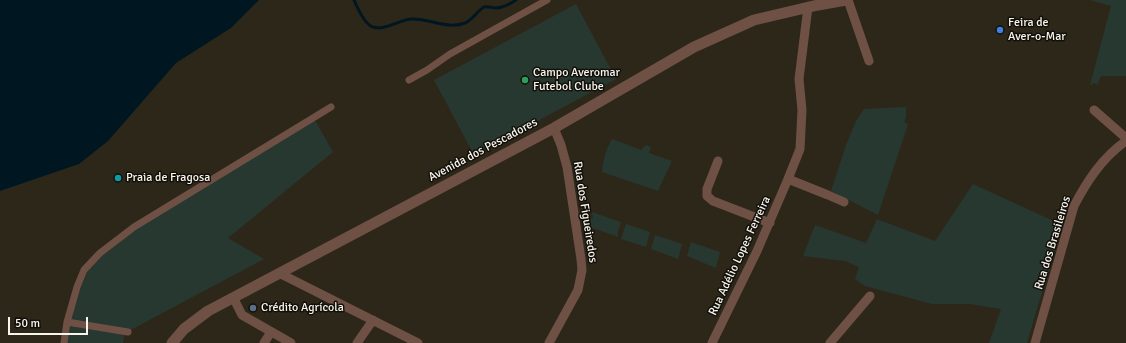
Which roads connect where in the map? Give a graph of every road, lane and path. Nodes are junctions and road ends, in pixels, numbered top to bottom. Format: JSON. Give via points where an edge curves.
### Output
{"nodes":[{"id":1,"x":547,"y":0,"type":"edge"},
{"id":2,"x":847,"y":0,"type":"edge"},
{"id":3,"x":815,"y":4,"type":"edge"},
{"id":4,"x":869,"y":61,"type":"dead end"},
{"id":5,"x":409,"y":80,"type":"dead end"},
{"id":6,"x":331,"y":107,"type":"dead end"},
{"id":7,"x":1094,"y":110,"type":"dead end"},
{"id":8,"x":554,"y":128,"type":"junction"},
{"id":9,"x":1126,"y":138,"type":"edge"},
{"id":10,"x":1126,"y":141,"type":"edge"},
{"id":11,"x":718,"y":161,"type":"dead end"},
{"id":12,"x":788,"y":179,"type":"junction"},
{"id":13,"x":844,"y":202,"type":"dead end"},
{"id":14,"x":770,"y":223,"type":"junction"},
{"id":15,"x":279,"y":273,"type":"junction"},
{"id":16,"x":870,"y":296,"type":"dead end"},
{"id":17,"x":233,"y":297,"type":"junction"},
{"id":18,"x":372,"y":320,"type":"junction"},
{"id":19,"x":67,"y":322,"type":"junction"},
{"id":20,"x":128,"y":332,"type":"dead end"},
{"id":21,"x":271,"y":332,"type":"junction"},
{"id":22,"x":64,"y":343,"type":"edge"},
{"id":23,"x":172,"y":343,"type":"edge"},
{"id":24,"x":264,"y":343,"type":"edge"},
{"id":25,"x":291,"y":343,"type":"edge"},
{"id":26,"x":358,"y":343,"type":"edge"},
{"id":27,"x":418,"y":343,"type":"edge"},
{"id":28,"x":549,"y":343,"type":"edge"},
{"id":29,"x":712,"y":343,"type":"edge"},
{"id":30,"x":830,"y":343,"type":"edge"},
{"id":31,"x":1035,"y":343,"type":"edge"}],
"edges":[{"from":1,"to":5,"type":"street"},
{"from":2,"to":3,"type":"street","name":"Avenida dos Pescadores"},
{"from":2,"to":4,"type":"street"},
{"from":3,"to":8,"type":"street","name":"Avenida dos Pescadores","via":[[754,20],[694,47]]},
{"from":3,"to":12,"type":"street","name":"Rua Adélio Lopes Ferreira","via":[[799,79],[802,110],[800,149]]},
{"from":6,"to":19,"type":"street","via":[[134,227],[100,252],[84,270],[76,287]]},
{"from":7,"to":9,"type":"street"},
{"from":8,"to":15,"type":"street","name":"Avenida dos Pescadores"},
{"from":8,"to":28,"type":"street","name":"Rua dos Figueiredos","via":[[567,168],[582,270],[578,290]]},
{"from":10,"to":31,"type":"street","name":"Rua dos Brasileiros","via":[[1106,158],[1074,206]]},
{"from":11,"to":14,"type":"street","via":[[707,189],[707,196],[713,201]]},
{"from":12,"to":13,"type":"street"},
{"from":12,"to":14,"type":"street","name":"Rua Adélio Lopes Ferreira"},
{"from":14,"to":29,"type":"street","name":"Rua Adélio Lopes Ferreira"},
{"from":15,"to":17,"type":"street","name":"Avenida dos Pescadores"},
{"from":15,"to":18,"type":"street"},
{"from":16,"to":30,"type":"street"},
{"from":17,"to":21,"type":"street","via":[[242,315]]},
{"from":17,"to":23,"type":"street","name":"Avenida dos Pescadores","via":[[208,310],[184,329]]},
{"from":18,"to":26,"type":"street"},
{"from":18,"to":27,"type":"street"},
{"from":19,"to":20,"type":"street"},
{"from":19,"to":22,"type":"street"},
{"from":21,"to":24,"type":"street"},
{"from":21,"to":25,"type":"street"}]}
